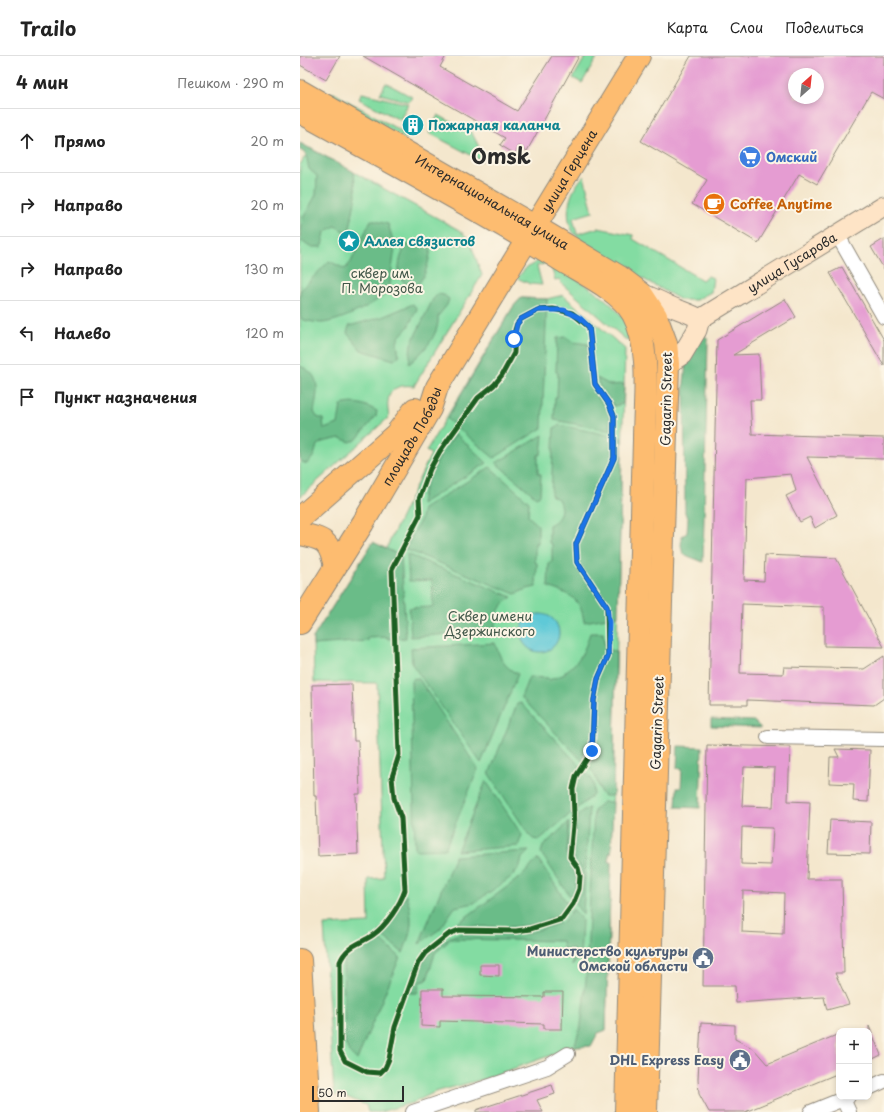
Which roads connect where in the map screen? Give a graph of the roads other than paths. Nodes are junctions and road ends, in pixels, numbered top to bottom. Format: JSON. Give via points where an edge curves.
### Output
{"nodes":[{"id":1,"x":639,"y":56,"type":"edge"},
{"id":2,"x":300,"y":91,"type":"edge"},
{"id":3,"x":300,"y":112,"type":"edge"},
{"id":4,"x":884,"y":206,"type":"edge"},
{"id":5,"x":532,"y":233,"type":"junction"},
{"id":6,"x":836,"y":234,"type":"junction"},
{"id":7,"x":641,"y":293,"type":"junction"},
{"id":8,"x":884,"y":316,"type":"edge"},
{"id":9,"x":700,"y":318,"type":"junction"},
{"id":10,"x":664,"y":334,"type":"joint"},
{"id":11,"x":644,"y":344,"type":"joint"},
{"id":12,"x":668,"y":364,"type":"junction"},
{"id":13,"x":437,"y":387,"type":"junction"},
{"id":14,"x":300,"y":518,"type":"edge"},
{"id":15,"x":300,"y":534,"type":"edge"},
{"id":16,"x":333,"y":561,"type":"junction"},
{"id":17,"x":650,"y":588,"type":"junction"},
{"id":18,"x":309,"y":589,"type":"edge"},
{"id":19,"x":300,"y":623,"type":"edge"},
{"id":20,"x":768,"y":737,"type":"dead end"},
{"id":21,"x":884,"y":739,"type":"edge"},
{"id":22,"x":300,"y":960,"type":"edge"},
{"id":23,"x":568,"y":1054,"type":"dead end"},
{"id":24,"x":884,"y":1081,"type":"edge"},
{"id":25,"x":872,"y":1087,"type":"edge"},
{"id":26,"x":847,"y":1103,"type":"edge"},
{"id":27,"x":309,"y":1112,"type":"edge"},
{"id":28,"x":413,"y":1112,"type":"edge"},
{"id":29,"x":626,"y":1112,"type":"edge"},
{"id":30,"x":646,"y":1112,"type":"edge"},
{"id":31,"x":811,"y":1112,"type":"edge"}],
"edges":[{"from":1,"to":5,"type":"main road","name":"улица Герцена"},
{"from":2,"to":5,"type":"main road","name":"Интернациональная улица"},
{"from":3,"to":5,"type":"main road","name":"Интернациональная улица"},
{"from":4,"to":6,"type":"main road","name":"улица Гусарова"},
{"from":5,"to":7,"type":"main road","name":"Интернациональная улица","via":[[620,277]]},
{"from":5,"to":11,"type":"main road","name":"Интернациональная улица","via":[[627,305],[640,329]]},
{"from":5,"to":13,"type":"main road","name":"улица Герцена"},
{"from":6,"to":8,"type":"street"},
{"from":6,"to":9,"type":"main road","name":"улица Гусарова"},
{"from":7,"to":9,"type":"main road"},
{"from":7,"to":10,"type":"main road","name":"Интернациональная улица"},
{"from":9,"to":12,"type":"main road","via":[[697,330],[682,355]]},
{"from":10,"to":12,"type":"main road","name":"Gagarin Street"},
{"from":11,"to":17,"type":"main road","name":"Gagarin Street"},
{"from":12,"to":17,"type":"main road","name":"Gagarin Street"},
{"from":13,"to":14,"type":"main road","name":"площадь Победы","via":[[420,403],[396,434]]},
{"from":13,"to":16,"type":"main road","name":"площадь Победы","via":[[430,409],[359,528]]},
{"from":15,"to":16,"type":"main road","via":[[321,539],[329,546]]},
{"from":16,"to":18,"type":"main road","name":"площадь Победы"},
{"from":17,"to":29,"type":"main road","name":"Gagarin Street"},
{"from":17,"to":30,"type":"main road","name":"Gagarin Street"},
{"from":18,"to":19,"type":"main road","name":"площадь Победы"},
{"from":20,"to":21,"type":"street"},
{"from":22,"to":27,"type":"main road"},
{"from":23,"to":28,"type":"street","via":[[547,1067]]},
{"from":24,"to":25,"type":"street"},
{"from":26,"to":31,"type":"street"}]}
